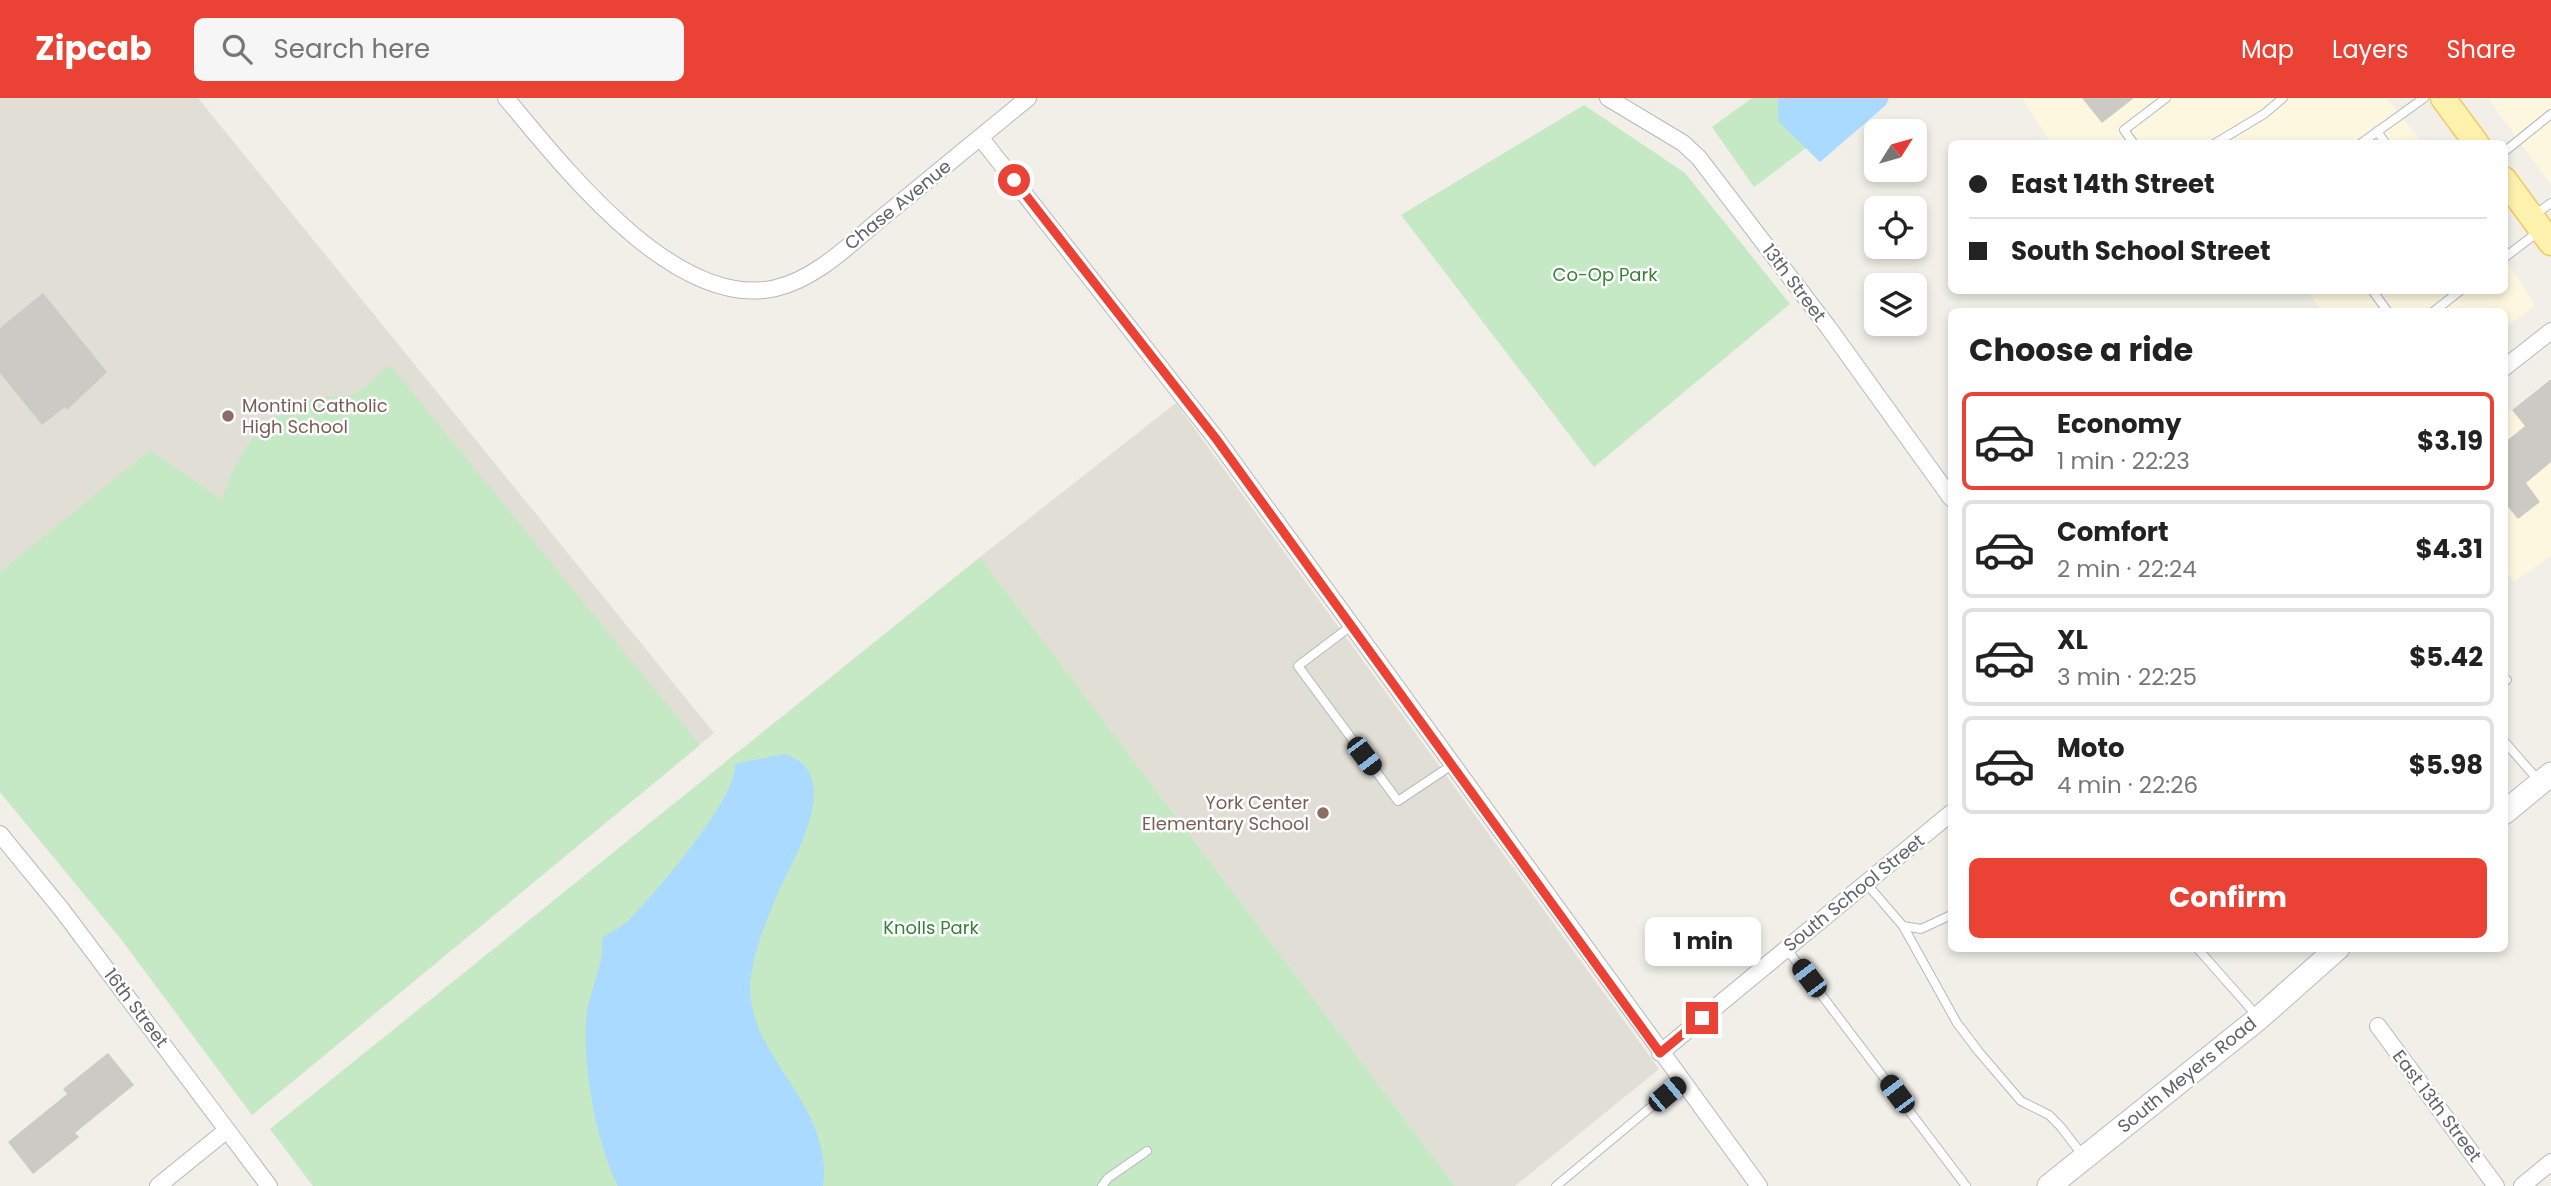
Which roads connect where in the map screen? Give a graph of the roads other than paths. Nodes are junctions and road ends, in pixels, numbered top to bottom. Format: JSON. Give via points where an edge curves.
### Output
{"nodes":[{"id":1,"x":506,"y":98,"type":"edge"},
{"id":2,"x":1028,"y":98,"type":"edge"},
{"id":3,"x":1608,"y":98,"type":"edge"},
{"id":4,"x":2166,"y":98,"type":"edge"},
{"id":5,"x":2283,"y":98,"type":"edge"},
{"id":6,"x":2424,"y":98,"type":"edge"},
{"id":7,"x":2443,"y":98,"type":"edge"},
{"id":8,"x":2551,"y":114,"type":"edge"},
{"id":9,"x":2377,"y":131,"type":"junction"},
{"id":10,"x":980,"y":137,"type":"junction"},
{"id":11,"x":2131,"y":140,"type":"edge"},
{"id":12,"x":2221,"y":140,"type":"edge"},
{"id":13,"x":2365,"y":140,"type":"edge"},
{"id":14,"x":2383,"y":140,"type":"edge"},
{"id":15,"x":2474,"y":140,"type":"edge"},
{"id":16,"x":2508,"y":149,"type":"edge"},
{"id":17,"x":2508,"y":183,"type":"edge"},
{"id":18,"x":2544,"y":223,"type":"edge"},
{"id":19,"x":2508,"y":254,"type":"edge"},
{"id":20,"x":2455,"y":294,"type":"edge"},
{"id":21,"x":2438,"y":308,"type":"edge"},
{"id":22,"x":2551,"y":331,"type":"edge"},
{"id":23,"x":2508,"y":365,"type":"edge"},
{"id":24,"x":1948,"y":494,"type":"edge"},
{"id":25,"x":1351,"y":626,"type":"junction"},
{"id":26,"x":2508,"y":745,"type":"edge"},
{"id":27,"x":1452,"y":765,"type":"junction"},
{"id":28,"x":2546,"y":779,"type":"edge"},
{"id":29,"x":2508,"y":810,"type":"edge"},
{"id":30,"x":1948,"y":815,"type":"edge"},
{"id":31,"x":0,"y":834,"type":"edge"},
{"id":32,"x":1866,"y":883,"type":"junction"},
{"id":33,"x":1948,"y":916,"type":"edge"},
{"id":34,"x":1903,"y":926,"type":"junction"},
{"id":35,"x":1786,"y":948,"type":"junction"},
{"id":36,"x":2201,"y":952,"type":"edge"},
{"id":37,"x":2330,"y":955,"type":"edge"},
{"id":38,"x":2259,"y":1018,"type":"junction"},
{"id":39,"x":2378,"y":1026,"type":"dead end"},
{"id":40,"x":1660,"y":1053,"type":"junction"},
{"id":41,"x":1681,"y":1082,"type":"junction"},
{"id":42,"x":228,"y":1130,"type":"junction"},
{"id":43,"x":1147,"y":1150,"type":"dead end"},
{"id":44,"x":2084,"y":1157,"type":"junction"},
{"id":45,"x":2551,"y":1162,"type":"edge"},
{"id":46,"x":158,"y":1186,"type":"edge"},
{"id":47,"x":269,"y":1186,"type":"edge"},
{"id":48,"x":1102,"y":1186,"type":"edge"},
{"id":49,"x":1556,"y":1186,"type":"edge"},
{"id":50,"x":1759,"y":1186,"type":"edge"},
{"id":51,"x":1966,"y":1186,"type":"edge"},
{"id":52,"x":2049,"y":1186,"type":"edge"},
{"id":53,"x":2496,"y":1186,"type":"edge"},
{"id":54,"x":2522,"y":1186,"type":"edge"}],
"edges":[{"from":1,"to":10,"type":"street","name":"Chase Avenue","via":[[566,170],[638,239],[667,260],[714,283],[756,290],[790,284],[827,262]]},
{"from":2,"to":10,"type":"street","name":"Chase Avenue"},
{"from":3,"to":24,"type":"street","name":"13th Street","via":[[1683,143],[1699,158]]},
{"from":4,"to":11,"type":"lane","via":[[2124,130]]},
{"from":5,"to":12,"type":"lane"},
{"from":6,"to":9,"type":"lane"},
{"from":7,"to":15,"type":"main road"},
{"from":8,"to":16,"type":"lane"},
{"from":9,"to":13,"type":"lane"},
{"from":9,"to":14,"type":"lane"},
{"from":10,"to":25,"type":"street","via":[[1217,440]]},
{"from":17,"to":18,"type":"main road"},
{"from":18,"to":19,"type":"lane"},
{"from":20,"to":21,"type":"lane"},
{"from":22,"to":23,"type":"street"},
{"from":25,"to":27,"type":"street"},
{"from":25,"to":27,"type":"lane","via":[[1298,666],[1398,801]]},
{"from":26,"to":28,"type":"lane"},
{"from":27,"to":40,"type":"street"},
{"from":28,"to":29,"type":"street"},
{"from":30,"to":32,"type":"street","name":"South School Street"},
{"from":31,"to":42,"type":"street","name":"16th Street"},
{"from":32,"to":34,"type":"lane"},
{"from":32,"to":35,"type":"street","name":"South School Street"},
{"from":33,"to":34,"type":"lane","via":[[1921,929]]},
{"from":34,"to":44,"type":"lane","via":[[1957,1023],[1979,1052],[2021,1101],[2049,1115]]},
{"from":35,"to":40,"type":"street","name":"South School Street"},
{"from":35,"to":51,"type":"lane"},
{"from":36,"to":38,"type":"lane"},
{"from":37,"to":38,"type":"street","name":"South Meyers Road"},
{"from":38,"to":44,"type":"street","name":"South Meyers Road"},
{"from":39,"to":53,"type":"street","name":"East 13th Street"},
{"from":40,"to":41,"type":"street"},
{"from":41,"to":49,"type":"lane"},
{"from":41,"to":50,"type":"street"},
{"from":42,"to":46,"type":"street"},
{"from":42,"to":47,"type":"street","name":"16th Street"},
{"from":43,"to":48,"type":"lane"},
{"from":44,"to":52,"type":"street","name":"South Meyers Road"},
{"from":45,"to":54,"type":"street"}]}
